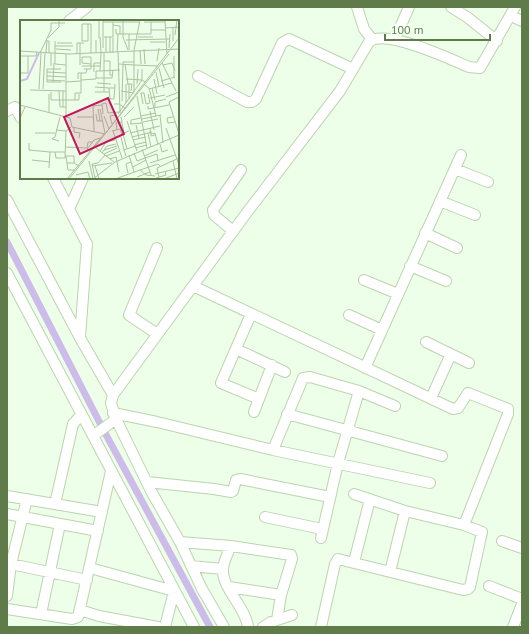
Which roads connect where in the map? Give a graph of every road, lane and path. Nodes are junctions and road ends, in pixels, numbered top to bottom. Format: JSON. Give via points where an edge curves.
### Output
{"nodes":[{"id":1,"x":87,"y":7,"type":"edge"},
{"id":2,"x":357,"y":7,"type":"edge"},
{"id":3,"x":408,"y":7,"type":"edge"},
{"id":4,"x":450,"y":7,"type":"edge"},
{"id":5,"x":513,"y":11,"type":"edge"},
{"id":6,"x":70,"y":20,"type":"edge"},
{"id":7,"x":522,"y":21,"type":"edge"},
{"id":8,"x":372,"y":39,"type":"junction"},
{"id":9,"x":395,"y":39,"type":"junction"},
{"id":10,"x":497,"y":41,"type":"junction"},
{"id":11,"x":353,"y":69,"type":"junction"},
{"id":12,"x":198,"y":76,"type":"dead end"},
{"id":13,"x":7,"y":111,"type":"edge"},
{"id":14,"x":20,"y":116,"type":"edge"},
{"id":15,"x":461,"y":155,"type":"dead end"},
{"id":16,"x":455,"y":169,"type":"junction"},
{"id":17,"x":241,"y":170,"type":"dead end"},
{"id":18,"x":54,"y":179,"type":"edge"},
{"id":19,"x":83,"y":179,"type":"edge"},
{"id":20,"x":488,"y":182,"type":"dead end"},
{"id":21,"x":7,"y":200,"type":"edge"},
{"id":22,"x":440,"y":201,"type":"junction"},
{"id":23,"x":69,"y":209,"type":"junction"},
{"id":24,"x":475,"y":215,"type":"dead end"},
{"id":25,"x":233,"y":231,"type":"junction"},
{"id":26,"x":425,"y":233,"type":"junction"},
{"id":27,"x":157,"y":248,"type":"dead end"},
{"id":28,"x":456,"y":248,"type":"dead end"},
{"id":29,"x":410,"y":266,"type":"junction"},
{"id":30,"x":7,"y":273,"type":"edge"},
{"id":31,"x":364,"y":280,"type":"dead end"},
{"id":32,"x":446,"y":281,"type":"dead end"},
{"id":33,"x":193,"y":286,"type":"junction"},
{"id":34,"x":398,"y":294,"type":"junction"},
{"id":35,"x":251,"y":314,"type":"junction"},
{"id":36,"x":349,"y":316,"type":"dead end"},
{"id":37,"x":382,"y":330,"type":"junction"},
{"id":38,"x":157,"y":334,"type":"junction"},
{"id":39,"x":80,"y":338,"type":"junction"},
{"id":40,"x":426,"y":342,"type":"dead end"},
{"id":41,"x":236,"y":349,"type":"junction"},
{"id":42,"x":450,"y":354,"type":"junction"},
{"id":43,"x":469,"y":363,"type":"dead end"},
{"id":44,"x":272,"y":365,"type":"junction"},
{"id":45,"x":366,"y":368,"type":"junction"},
{"id":46,"x":286,"y":372,"type":"dead end"},
{"id":47,"x":359,"y":391,"type":"junction"},
{"id":48,"x":113,"y":395,"type":"junction"},
{"id":49,"x":431,"y":398,"type":"junction"},
{"id":50,"x":259,"y":399,"type":"junction"},
{"id":51,"x":395,"y":406,"type":"dead end"},
{"id":52,"x":254,"y":412,"type":"dead end"},
{"id":53,"x":287,"y":414,"type":"junction"},
{"id":54,"x":81,"y":415,"type":"junction"},
{"id":55,"x":114,"y":418,"type":"junction"},
{"id":56,"x":347,"y":430,"type":"junction"},
{"id":57,"x":96,"y":434,"type":"junction"},
{"id":58,"x":272,"y":450,"type":"junction"},
{"id":59,"x":442,"y":456,"type":"dead end"},
{"id":60,"x":338,"y":463,"type":"junction"},
{"id":61,"x":111,"y":471,"type":"junction"},
{"id":62,"x":147,"y":482,"type":"junction"},
{"id":63,"x":430,"y":483,"type":"dead end"},
{"id":64,"x":354,"y":494,"type":"dead end"},
{"id":65,"x":7,"y":496,"type":"edge"},
{"id":66,"x":330,"y":497,"type":"junction"},
{"id":67,"x":27,"y":499,"type":"junction"},
{"id":68,"x":370,"y":499,"type":"junction"},
{"id":69,"x":55,"y":504,"type":"junction"},
{"id":70,"x":405,"y":511,"type":"junction"},
{"id":71,"x":102,"y":512,"type":"junction"},
{"id":72,"x":7,"y":514,"type":"edge"},
{"id":73,"x":22,"y":517,"type":"junction"},
{"id":74,"x":265,"y":517,"type":"dead end"},
{"id":75,"x":60,"y":524,"type":"junction"},
{"id":76,"x":464,"y":525,"type":"junction"},
{"id":77,"x":98,"y":531,"type":"junction"},
{"id":78,"x":502,"y":541,"type":"dead end"},
{"id":79,"x":180,"y":542,"type":"junction"},
{"id":80,"x":231,"y":546,"type":"junction"},
{"id":81,"x":522,"y":548,"type":"edge"},
{"id":82,"x":354,"y":562,"type":"junction"},
{"id":83,"x":11,"y":564,"type":"junction"},
{"id":84,"x":191,"y":566,"type":"junction"},
{"id":85,"x":90,"y":568,"type":"junction"},
{"id":86,"x":223,"y":569,"type":"junction"},
{"id":87,"x":50,"y":572,"type":"junction"},
{"id":88,"x":390,"y":572,"type":"junction"},
{"id":89,"x":87,"y":580,"type":"junction"},
{"id":90,"x":489,"y":586,"type":"dead end"},
{"id":91,"x":229,"y":587,"type":"junction"},
{"id":92,"x":174,"y":591,"type":"junction"},
{"id":93,"x":281,"y":595,"type":"junction"},
{"id":94,"x":7,"y":596,"type":"edge"},
{"id":95,"x":522,"y":599,"type":"edge"},
{"id":96,"x":522,"y":604,"type":"edge"},
{"id":97,"x":7,"y":609,"type":"edge"},
{"id":98,"x":80,"y":610,"type":"junction"},
{"id":99,"x":41,"y":614,"type":"junction"},
{"id":100,"x":292,"y":615,"type":"dead end"},
{"id":101,"x":277,"y":620,"type":"junction"},
{"id":102,"x":158,"y":627,"type":"edge"},
{"id":103,"x":165,"y":627,"type":"edge"},
{"id":104,"x":194,"y":627,"type":"edge"},
{"id":105,"x":224,"y":627,"type":"edge"},
{"id":106,"x":248,"y":627,"type":"edge"},
{"id":107,"x":263,"y":627,"type":"edge"},
{"id":108,"x":321,"y":627,"type":"edge"},
{"id":109,"x":513,"y":627,"type":"edge"}],
"edges":[{"from":1,"to":6,"type":"street"},
{"from":2,"to":8,"type":"street","via":[[364,29]]},
{"from":3,"to":9,"type":"street"},
{"from":4,"to":10,"type":"street"},
{"from":5,"to":7,"type":"street"},
{"from":5,"to":10,"type":"street"},
{"from":8,"to":9,"type":"street"},
{"from":8,"to":11,"type":"street"},
{"from":9,"to":10,"type":"street","via":[[476,68],[484,64]]},
{"from":11,"to":12,"type":"street","via":[[289,39],[282,43],[256,99],[252,102],[247,102]]},
{"from":11,"to":25,"type":"street","via":[[340,91]]},
{"from":13,"to":14,"type":"street","via":[[15,107]]},
{"from":15,"to":16,"type":"street"},
{"from":16,"to":20,"type":"street"},
{"from":16,"to":22,"type":"street"},
{"from":17,"to":25,"type":"street","via":[[213,210],[214,215]]},
{"from":18,"to":23,"type":"street"},
{"from":19,"to":23,"type":"street"},
{"from":21,"to":39,"type":"street"},
{"from":22,"to":24,"type":"street"},
{"from":22,"to":26,"type":"street"},
{"from":23,"to":39,"type":"street","via":[[87,244]]},
{"from":25,"to":33,"type":"street"},
{"from":26,"to":28,"type":"street"},
{"from":26,"to":29,"type":"street"},
{"from":27,"to":38,"type":"street","via":[[129,315]]},
{"from":29,"to":32,"type":"street"},
{"from":29,"to":34,"type":"street"},
{"from":30,"to":54,"type":"street"},
{"from":31,"to":34,"type":"street"},
{"from":33,"to":35,"type":"street"},
{"from":33,"to":38,"type":"street"},
{"from":34,"to":37,"type":"street"},
{"from":35,"to":41,"type":"street"},
{"from":35,"to":45,"type":"street"},
{"from":36,"to":37,"type":"street"},
{"from":37,"to":45,"type":"street"},
{"from":38,"to":48,"type":"street"},
{"from":39,"to":48,"type":"street"},
{"from":40,"to":42,"type":"street"},
{"from":41,"to":44,"type":"street"},
{"from":41,"to":50,"type":"street","via":[[221,383]]},
{"from":42,"to":43,"type":"street"},
{"from":42,"to":49,"type":"street"},
{"from":44,"to":46,"type":"street"},
{"from":44,"to":50,"type":"street"},
{"from":45,"to":49,"type":"street"},
{"from":47,"to":51,"type":"street"},
{"from":47,"to":53,"type":"street","via":[[306,377],[301,381]]},
{"from":47,"to":56,"type":"street"},
{"from":48,"to":55,"type":"street","via":[[111,403]]},
{"from":49,"to":76,"type":"street","via":[[456,410],[466,394],[472,393],[506,407],[509,411]]},
{"from":50,"to":52,"type":"street"},
{"from":53,"to":56,"type":"street"},
{"from":53,"to":58,"type":"street"},
{"from":54,"to":57,"type":"street"},
{"from":54,"to":69,"type":"street","via":[[73,424]]},
{"from":55,"to":57,"type":"street"},
{"from":55,"to":58,"type":"street","via":[[157,422]]},
{"from":55,"to":62,"type":"street"},
{"from":56,"to":59,"type":"street"},
{"from":56,"to":60,"type":"street"},
{"from":57,"to":61,"type":"street"},
{"from":58,"to":60,"type":"street"},
{"from":60,"to":63,"type":"street"},
{"from":60,"to":66,"type":"street"},
{"from":61,"to":71,"type":"street"},
{"from":61,"to":92,"type":"street"},
{"from":62,"to":66,"type":"street","via":[[231,492],[236,480],[240,479]]},
{"from":62,"to":79,"type":"street"},
{"from":64,"to":68,"type":"street"},
{"from":65,"to":67,"type":"street"},
{"from":66,"to":74,"type":"street","via":[[322,534]]},
{"from":67,"to":69,"type":"street"},
{"from":67,"to":73,"type":"street"},
{"from":68,"to":70,"type":"street"},
{"from":68,"to":82,"type":"street"},
{"from":69,"to":71,"type":"street"},
{"from":70,"to":76,"type":"street"},
{"from":70,"to":88,"type":"street"},
{"from":71,"to":77,"type":"street"},
{"from":72,"to":73,"type":"street"},
{"from":73,"to":75,"type":"street"},
{"from":73,"to":83,"type":"street"},
{"from":75,"to":77,"type":"street"},
{"from":75,"to":87,"type":"street"},
{"from":76,"to":88,"type":"street","via":[[481,531],[482,534],[468,590]]},
{"from":77,"to":85,"type":"street"},
{"from":78,"to":81,"type":"street"},
{"from":79,"to":80,"type":"street"},
{"from":79,"to":84,"type":"street"},
{"from":80,"to":86,"type":"street"},
{"from":80,"to":93,"type":"street","via":[[291,555]]},
{"from":82,"to":88,"type":"street"},
{"from":82,"to":108,"type":"street","via":[[337,560]]},
{"from":83,"to":87,"type":"street"},
{"from":83,"to":94,"type":"street"},
{"from":84,"to":86,"type":"street"},
{"from":84,"to":105,"type":"street"},
{"from":85,"to":89,"type":"street"},
{"from":85,"to":92,"type":"street"},
{"from":86,"to":91,"type":"street"},
{"from":87,"to":89,"type":"street"},
{"from":87,"to":99,"type":"street"},
{"from":89,"to":98,"type":"street"},
{"from":90,"to":95,"type":"street"},
{"from":91,"to":93,"type":"street"},
{"from":91,"to":106,"type":"street"},
{"from":92,"to":103,"type":"street"},
{"from":92,"to":104,"type":"street"},
{"from":93,"to":101,"type":"street"},
{"from":96,"to":109,"type":"street"},
{"from":97,"to":99,"type":"street"},
{"from":98,"to":99,"type":"street","via":[[78,617],[72,619]]},
{"from":98,"to":102,"type":"street"},
{"from":100,"to":101,"type":"street"},
{"from":101,"to":107,"type":"street"}]}
